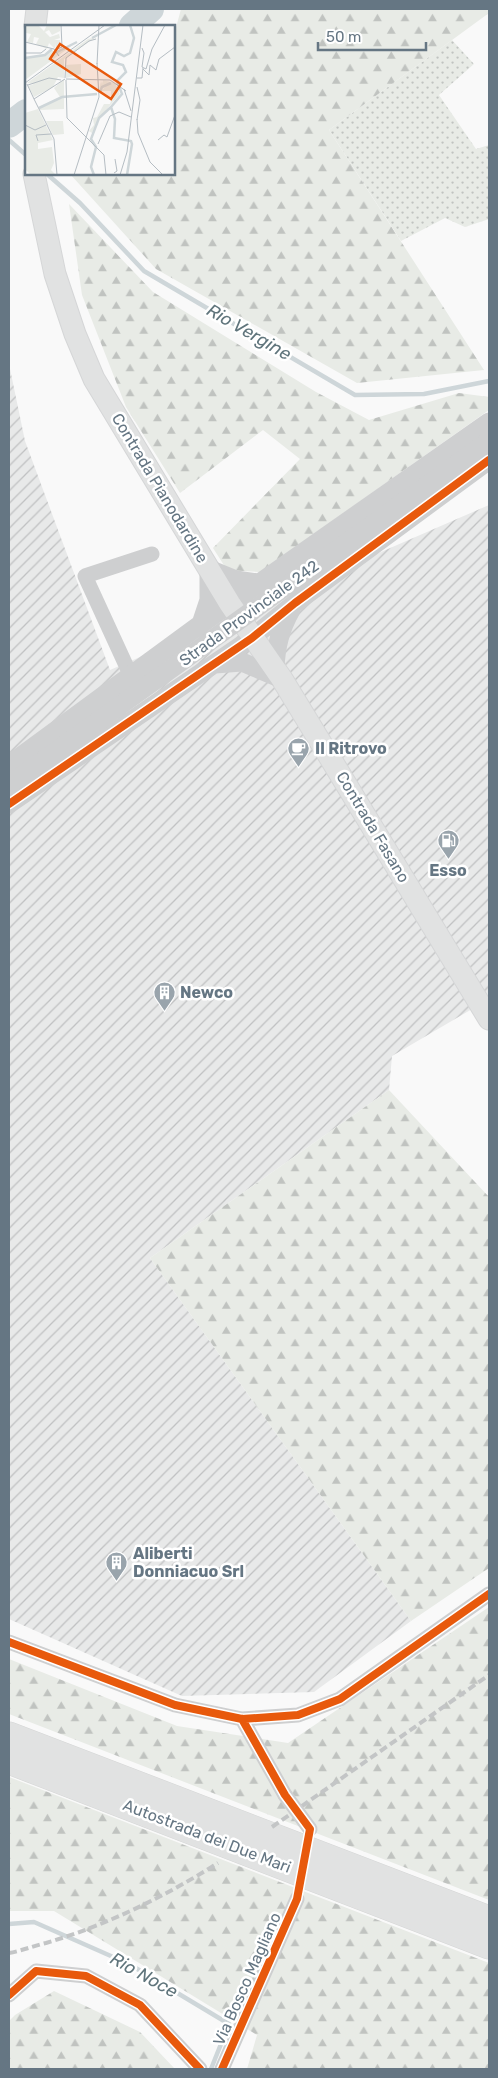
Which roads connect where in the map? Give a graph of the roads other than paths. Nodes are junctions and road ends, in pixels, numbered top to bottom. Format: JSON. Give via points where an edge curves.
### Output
{"nodes":[{"id":1,"x":37,"y":9,"type":"edge"},
{"id":2,"x":35,"y":25,"type":"edge"},
{"id":3,"x":34,"y":175,"type":"edge"},
{"id":4,"x":489,"y":422,"type":"edge"},
{"id":5,"x":489,"y":441,"type":"edge"},
{"id":6,"x":489,"y":460,"type":"edge"},
{"id":7,"x":152,"y":554,"type":"dead end"},
{"id":8,"x":209,"y":569,"type":"junction"},
{"id":9,"x":258,"y":583,"type":"junction"},
{"id":10,"x":295,"y":603,"type":"junction"},
{"id":11,"x":230,"y":604,"type":"junction"},
{"id":12,"x":201,"y":624,"type":"junction"},
{"id":13,"x":252,"y":638,"type":"junction"},
{"id":14,"x":214,"y":664,"type":"junction"},
{"id":15,"x":130,"y":674,"type":"junction"},
{"id":16,"x":278,"y":674,"type":"junction"},
{"id":17,"x":9,"y":765,"type":"edge"},
{"id":18,"x":9,"y":785,"type":"edge"},
{"id":19,"x":9,"y":804,"type":"edge"},
{"id":20,"x":489,"y":1019,"type":"edge"},
{"id":21,"x":489,"y":1594,"type":"edge"},
{"id":22,"x":9,"y":1642,"type":"edge"},
{"id":23,"x":242,"y":1719,"type":"junction"},
{"id":24,"x":9,"y":1736,"type":"edge"},
{"id":25,"x":9,"y":1760,"type":"edge"},
{"id":26,"x":310,"y":1829,"type":"dead end"},
{"id":27,"x":297,"y":1900,"type":"dead end"},
{"id":28,"x":489,"y":1920,"type":"edge"},
{"id":29,"x":489,"y":1945,"type":"edge"},
{"id":30,"x":9,"y":1995,"type":"edge"},
{"id":31,"x":200,"y":2069,"type":"edge"},
{"id":32,"x":222,"y":2069,"type":"edge"}],
"edges":[{"from":1,"to":2,"type":"main road"},
{"from":3,"to":8,"type":"main road","name":"Contrada Pianodardine","via":[[55,274],[94,379]]},
{"from":4,"to":9,"type":"street"},
{"from":5,"to":18,"type":"street","name":"Strada Provinciale 242","bridge":true},
{"from":6,"to":10,"type":"street"},
{"from":7,"to":15,"type":"street","via":[[85,576]]},
{"from":8,"to":9,"type":"street","via":[[236,580]]},
{"from":8,"to":11,"type":"main road","name":"Contrada Pianodardine"},
{"from":8,"to":12,"type":"street","via":[[209,600]]},
{"from":9,"to":11,"type":"street"},
{"from":10,"to":13,"type":"street"},
{"from":10,"to":16,"type":"street","via":[[276,646]]},
{"from":11,"to":12,"type":"street"},
{"from":11,"to":13,"type":"main road","name":"Contrada Pianodardine"},
{"from":12,"to":15,"type":"street"},
{"from":13,"to":14,"type":"street"},
{"from":13,"to":16,"type":"main road","name":"Contrada Fasano"},
{"from":14,"to":16,"type":"street","via":[[242,662]]},
{"from":14,"to":19,"type":"street"},
{"from":15,"to":17,"type":"street"},
{"from":16,"to":20,"type":"main road","name":"Contrada Fasano"},
{"from":21,"to":23,"type":"street","via":[[340,1700],[298,1715]]},
{"from":22,"to":23,"type":"street","via":[[175,1705]]},
{"from":23,"to":26,"type":"street","bridge":true,"via":[[285,1795]]},
{"from":24,"to":28,"type":"highway","name":"Autostrada dei Due Mari"},
{"from":25,"to":29,"type":"highway","name":"Autostrada dei Due Mari"},
{"from":27,"to":32,"type":"street","name":"Via Bosco Magliano"},
{"from":30,"to":31,"type":"street","via":[[36,1972],[86,1976],[140,2005]]}]}
